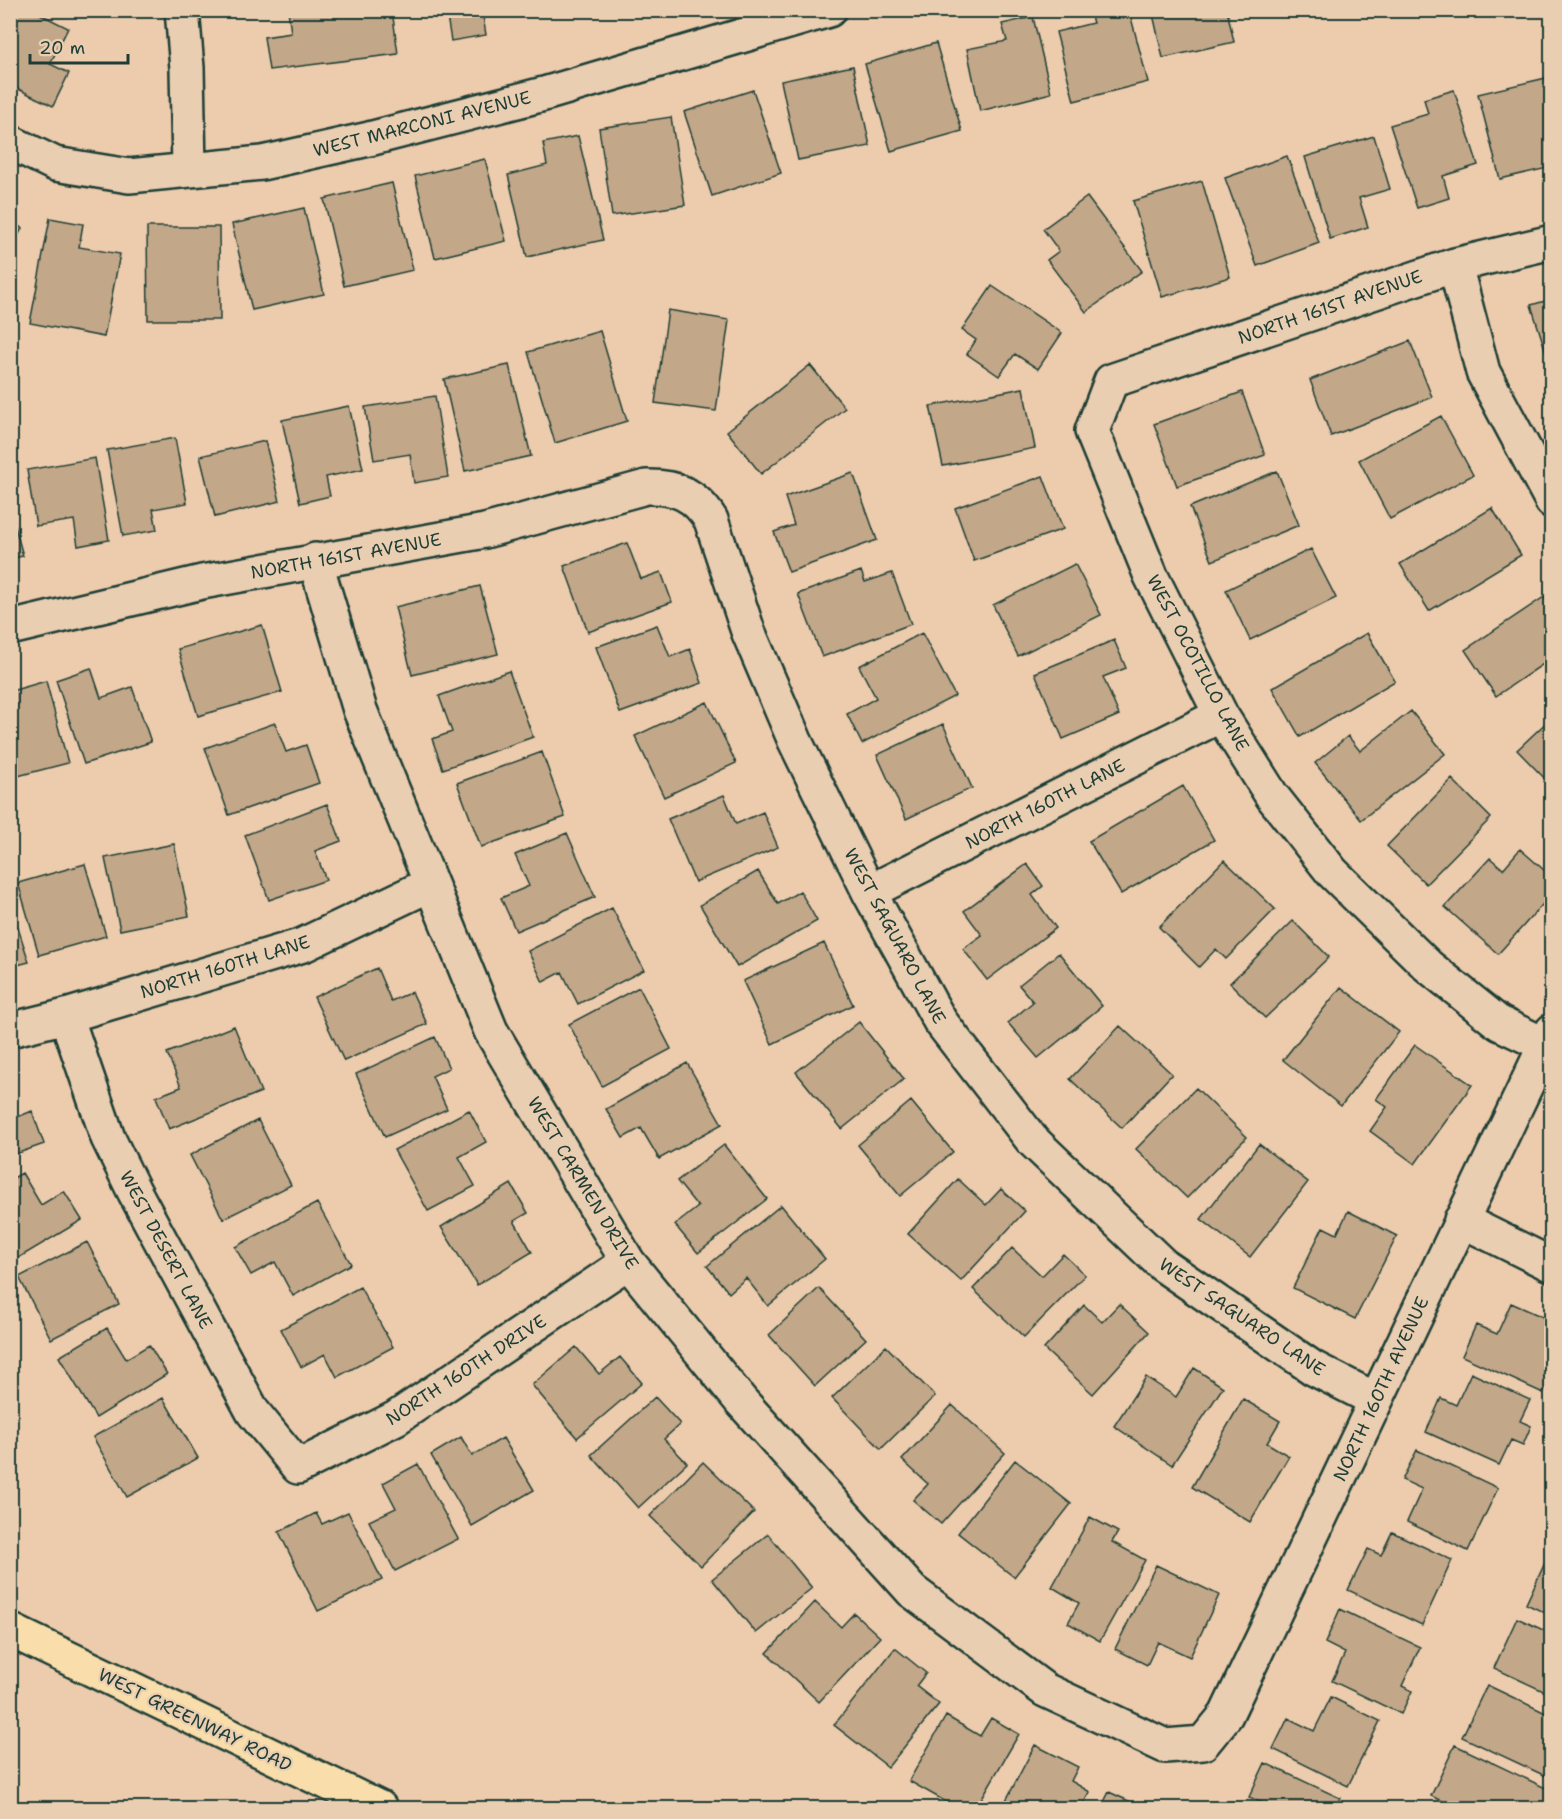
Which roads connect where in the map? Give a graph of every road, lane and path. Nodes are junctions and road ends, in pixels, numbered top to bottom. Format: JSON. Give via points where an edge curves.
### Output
{"nodes":[{"id":1,"x":182,"y":10,"type":"edge"},
{"id":2,"x":829,"y":10,"type":"edge"},
{"id":3,"x":10,"y":142,"type":"edge"},
{"id":4,"x":189,"y":170,"type":"junction"},
{"id":5,"x":1551,"y":242,"type":"edge"},
{"id":6,"x":1455,"y":265,"type":"junction"},
{"id":7,"x":1111,"y":381,"type":"joint"},
{"id":8,"x":680,"y":490,"type":"joint"},
{"id":9,"x":1551,"y":501,"type":"edge"},
{"id":10,"x":315,"y":560,"type":"junction"},
{"id":11,"x":10,"y":628,"type":"edge"},
{"id":12,"x":1221,"y":715,"type":"junction"},
{"id":13,"x":431,"y":884,"type":"junction"},
{"id":14,"x":869,"y":892,"type":"junction"},
{"id":15,"x":66,"y":1016,"type":"junction"},
{"id":16,"x":10,"y":1030,"type":"edge"},
{"id":17,"x":1548,"y":1038,"type":"edge"},
{"id":18,"x":1461,"y":1220,"type":"junction"},
{"id":19,"x":628,"y":1262,"type":"junction"},
{"id":20,"x":1551,"y":1265,"type":"edge"},
{"id":21,"x":1376,"y":1400,"type":"junction"},
{"id":22,"x":298,"y":1467,"type":"joint"},
{"id":23,"x":10,"y":1630,"type":"edge"},
{"id":24,"x":1203,"y":1743,"type":"joint"},
{"id":25,"x":381,"y":1809,"type":"edge"}],
"edges":[{"from":1,"to":4,"type":"street","via":[[188,78]]},
{"from":2,"to":4,"type":"street","name":"WEST MARCONI AVENUE","via":[[544,94],[369,139],[262,164]]},
{"from":3,"to":4,"type":"street","name":"WEST MARCONI AVENUE","via":[[55,164],[129,176]]},
{"from":5,"to":6,"type":"street","name":"NORTH 161ST AVENUE"},
{"from":6,"to":7,"type":"street","name":"NORTH 161ST AVENUE"},
{"from":6,"to":9,"type":"street","via":[[1483,372]]},
{"from":7,"to":12,"type":"street","name":"WEST OCOTILLO LANE","via":[[1092,431],[1150,576]]},
{"from":8,"to":10,"type":"street","name":"NORTH 161ST AVENUE","via":[[646,487],[485,531]]},
{"from":8,"to":14,"type":"street","name":"WEST SAGUARO LANE","via":[[703,507],[711,520],[763,668]]},
{"from":10,"to":11,"type":"street","name":"NORTH 161ST AVENUE","via":[[163,590]]},
{"from":10,"to":13,"type":"street","name":"WEST CARMEN DRIVE","via":[[360,710]]},
{"from":12,"to":14,"type":"street","name":"NORTH 160TH LANE"},
{"from":12,"to":17,"type":"street","name":"WEST OCOTILLO LANE","via":[[1272,796],[1332,872],[1428,966],[1499,1023]]},
{"from":13,"to":15,"type":"street","name":"NORTH 160TH LANE","via":[[303,945]]},
{"from":13,"to":19,"type":"street","name":"WEST CARMEN DRIVE","via":[[491,1031]]},
{"from":14,"to":21,"type":"street","name":"WEST SAGUARO LANE","via":[[940,1021],[1032,1140],[1163,1265],[1313,1368]]},
{"from":15,"to":16,"type":"street","name":"NORTH 160TH LANE"},
{"from":15,"to":22,"type":"street","name":"WEST DESERT LANE","via":[[108,1138],[134,1191],[253,1412]]},
{"from":17,"to":18,"type":"street","name":"NORTH 160TH AVENUE"},
{"from":18,"to":20,"type":"street"},
{"from":18,"to":21,"type":"street","name":"NORTH 160TH AVENUE"},
{"from":19,"to":22,"type":"street","name":"NORTH 160TH DRIVE","via":[[396,1418]]},
{"from":19,"to":24,"type":"street","name":"WEST CARMEN DRIVE","via":[[741,1401],[912,1591],[1045,1690],[1165,1746]]},
{"from":21,"to":24,"type":"street","name":"NORTH 160TH AVENUE","via":[[1226,1715]]},
{"from":23,"to":25,"type":"main road","name":"WEST GREENWAY ROAD"}]}
